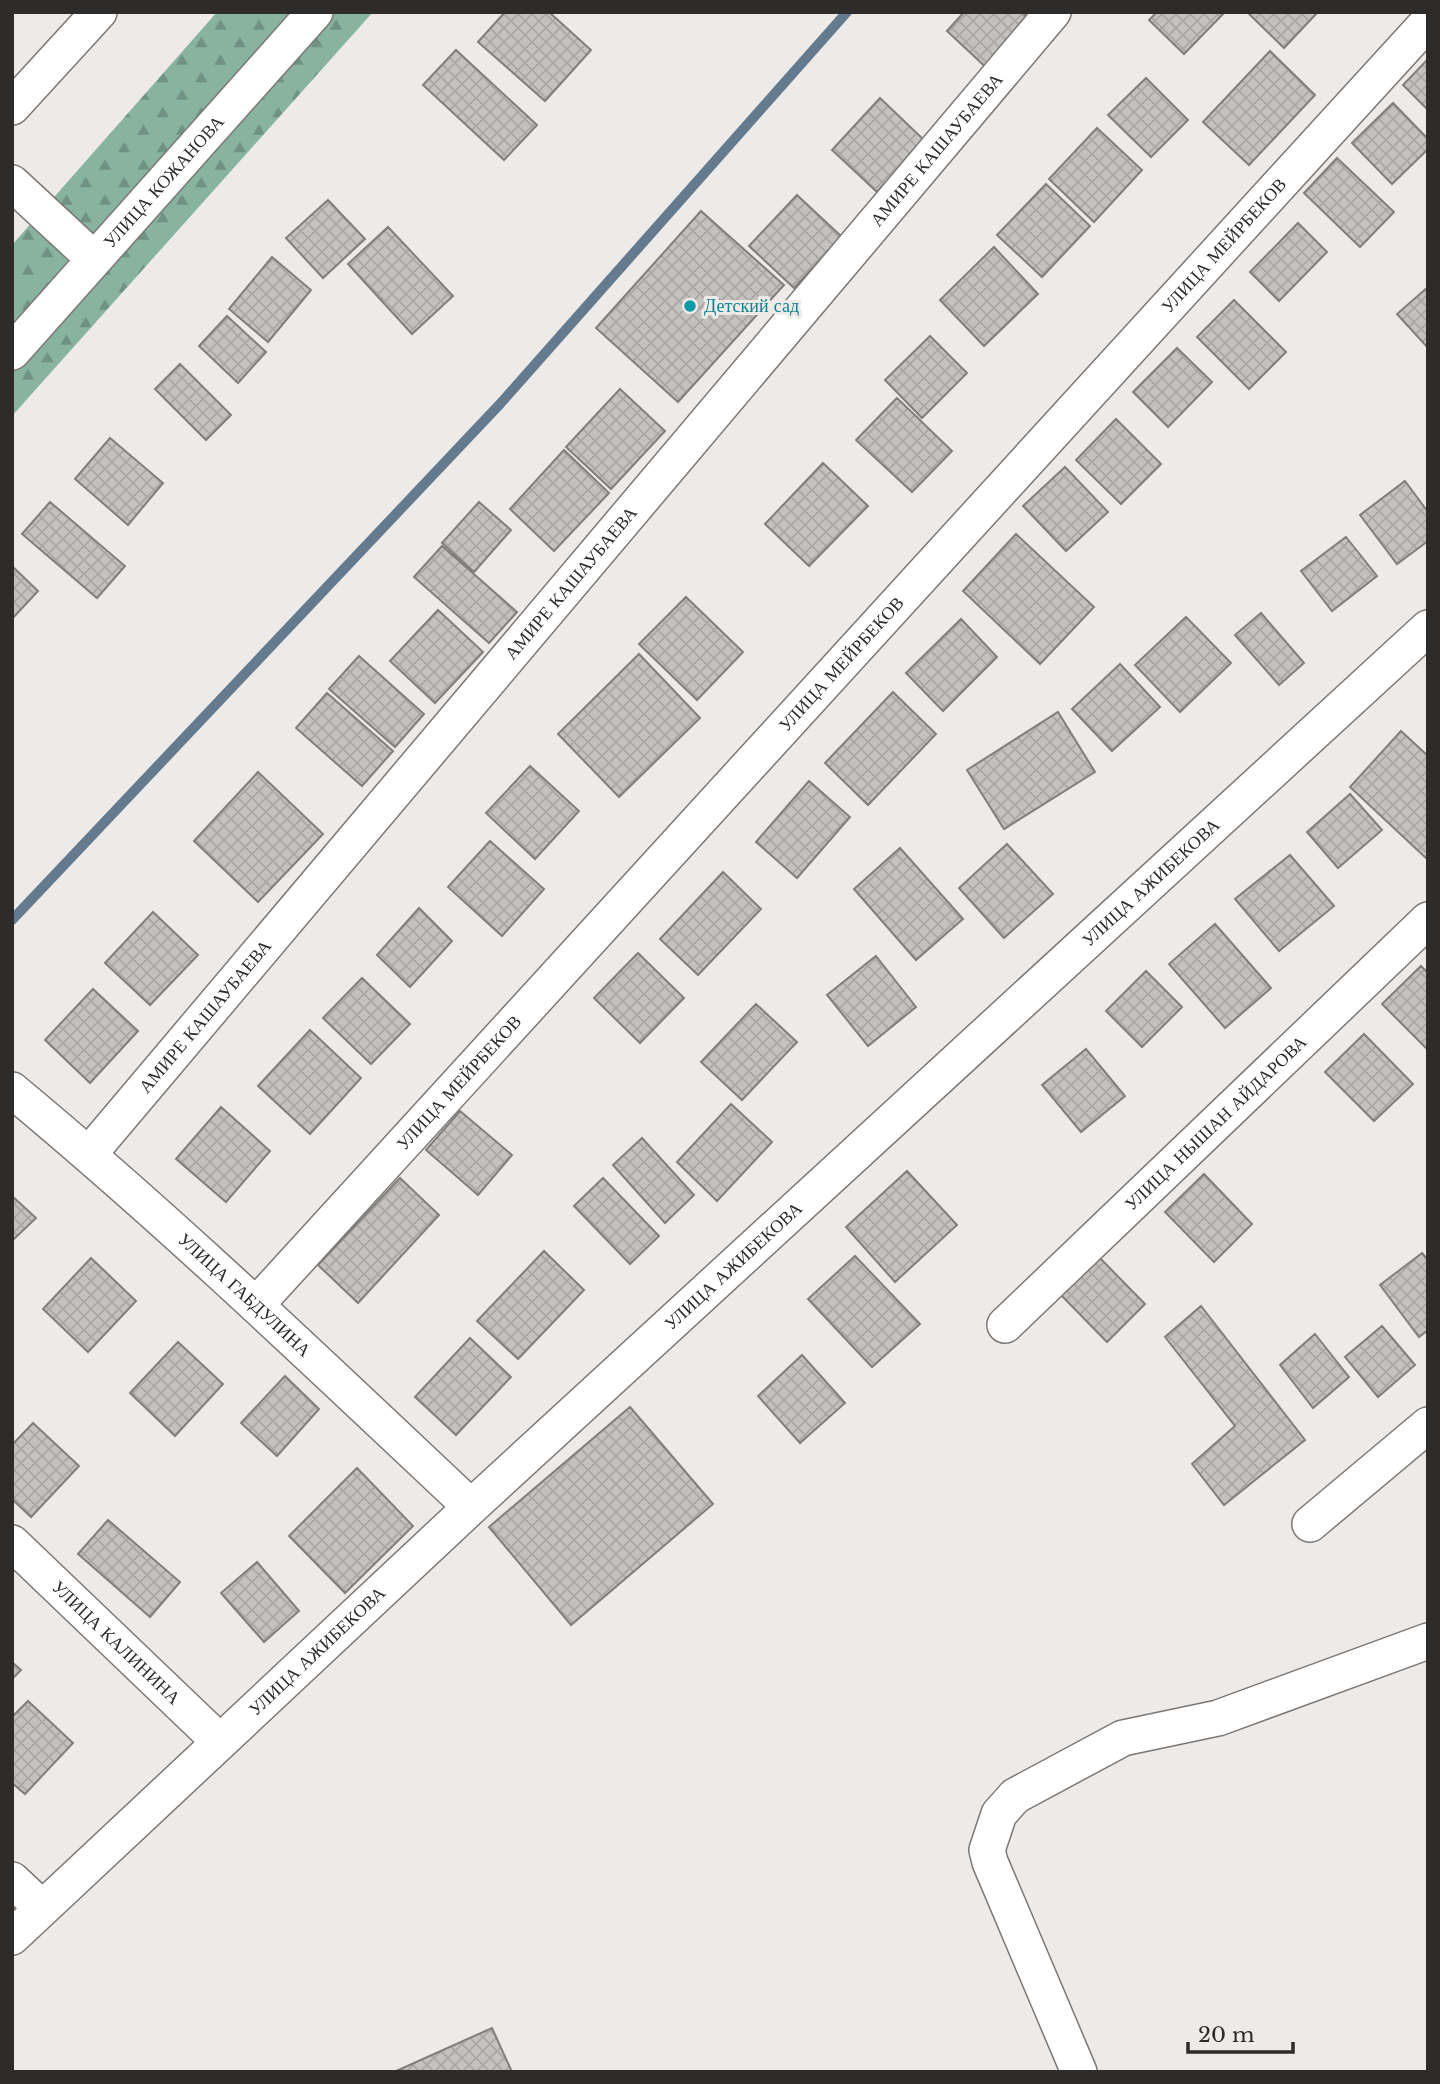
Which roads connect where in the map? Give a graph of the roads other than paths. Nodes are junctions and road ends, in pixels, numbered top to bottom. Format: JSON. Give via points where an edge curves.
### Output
{"nodes":[{"id":1,"x":99,"y":12,"type":"edge"},
{"id":2,"x":314,"y":12,"type":"edge"},
{"id":3,"x":1053,"y":12,"type":"edge"},
{"id":4,"x":1428,"y":22,"type":"edge"},
{"id":5,"x":12,"y":107,"type":"edge"},
{"id":6,"x":12,"y":183,"type":"edge"},
{"id":7,"x":94,"y":259,"type":"junction"},
{"id":8,"x":12,"y":352,"type":"edge"},
{"id":9,"x":1428,"y":628,"type":"edge"},
{"id":10,"x":1428,"y":920,"type":"edge"},
{"id":11,"x":12,"y":1090,"type":"edge"},
{"id":12,"x":89,"y":1154,"type":"junction"},
{"id":13,"x":256,"y":1305,"type":"junction"},
{"id":14,"x":1005,"y":1325,"type":"dead end"},
{"id":15,"x":1428,"y":1424,"type":"edge"},
{"id":16,"x":471,"y":1507,"type":"junction"},
{"id":17,"x":1310,"y":1524,"type":"dead end"},
{"id":18,"x":12,"y":1543,"type":"edge"},
{"id":19,"x":1428,"y":1641,"type":"edge"},
{"id":20,"x":219,"y":1741,"type":"junction"},
{"id":21,"x":12,"y":1880,"type":"edge"},
{"id":22,"x":42,"y":1908,"type":"junction"},
{"id":23,"x":12,"y":1937,"type":"edge"},
{"id":24,"x":1079,"y":2072,"type":"edge"}],
"edges":[{"from":1,"to":5,"type":"street"},
{"from":2,"to":7,"type":"street","name":"УЛИЦА КОЖАНОВА"},
{"from":3,"to":12,"type":"street","name":"АМИРЕ КАШАУБАЕВА"},
{"from":4,"to":13,"type":"street","name":"УЛИЦА МЕЙРБЕКОВ"},
{"from":6,"to":7,"type":"street"},
{"from":7,"to":8,"type":"street","name":"УЛИЦА КОЖАНОВА"},
{"from":9,"to":16,"type":"street","name":"УЛИЦА АЖИБЕКОВА"},
{"from":10,"to":14,"type":"street","name":"УЛИЦА НЫШАН АЙДАРОВА"},
{"from":11,"to":12,"type":"street","name":"УЛИЦА ГАБДУЛИНА"},
{"from":12,"to":13,"type":"street","name":"УЛИЦА ГАБДУЛИНА"},
{"from":13,"to":16,"type":"street","name":"УЛИЦА ГАБДУЛИНА"},
{"from":15,"to":17,"type":"street"},
{"from":16,"to":20,"type":"street","name":"УЛИЦА АЖИБЕКОВА"},
{"from":18,"to":20,"type":"street","name":"УЛИЦА КАЛИНИНА"},
{"from":19,"to":24,"type":"street","via":[[1218,1718],[1123,1738],[1015,1796],[999,1814],[987,1850],[990,1862]]},
{"from":20,"to":22,"type":"street","name":"УЛИЦА АЖИБЕКОВА"},
{"from":21,"to":22,"type":"street"},
{"from":22,"to":23,"type":"street","name":"УЛИЦА АЖИБЕКОВА"}]}
